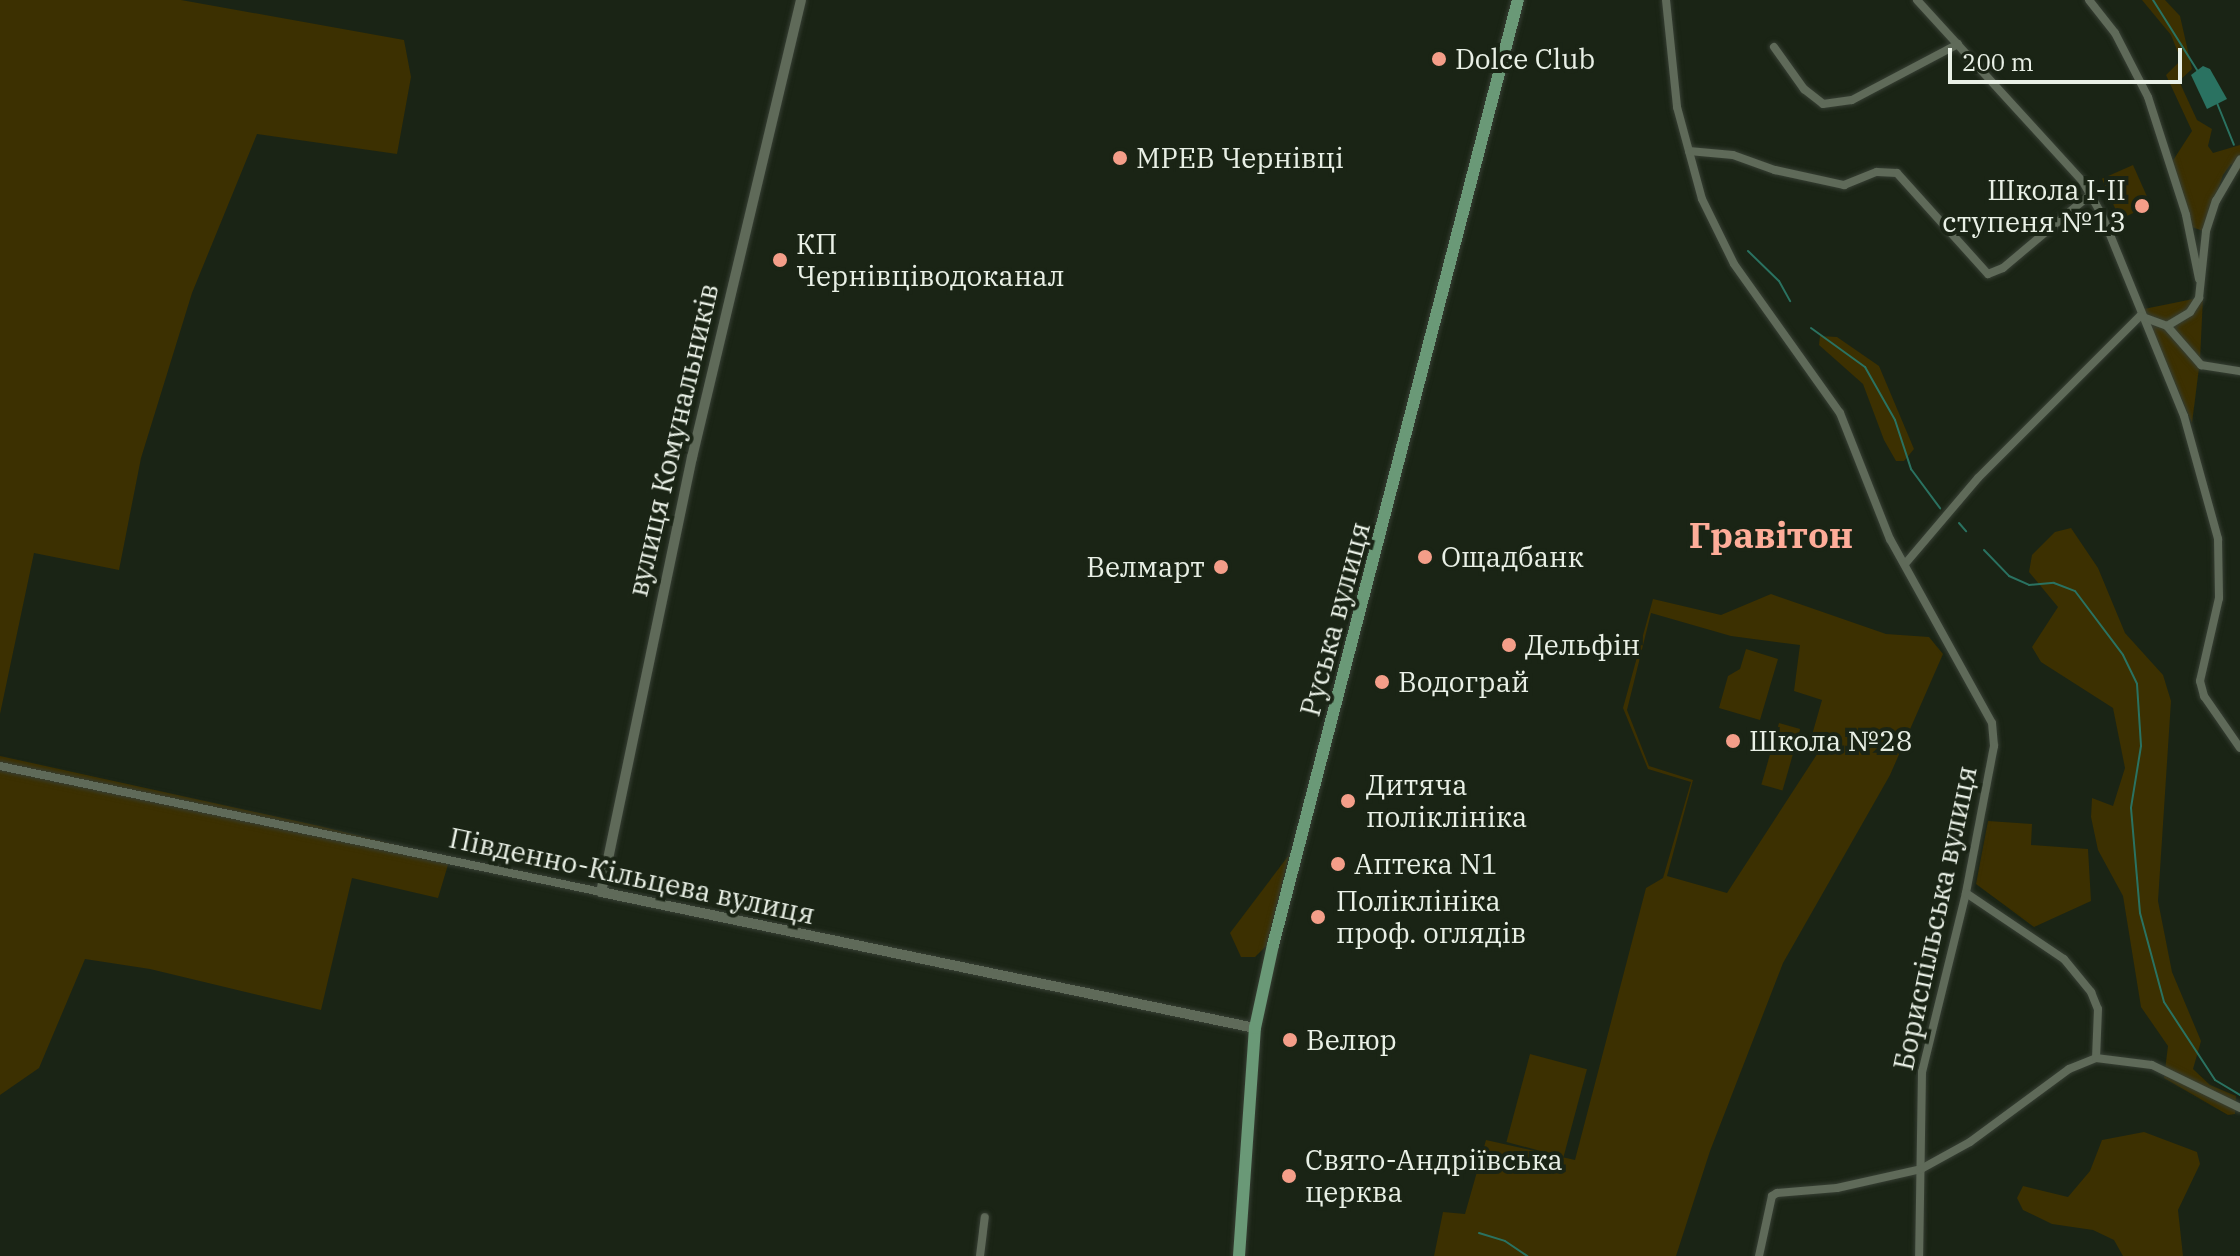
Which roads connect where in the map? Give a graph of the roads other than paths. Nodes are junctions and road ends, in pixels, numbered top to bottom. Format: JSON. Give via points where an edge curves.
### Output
{"nodes":[{"id":1,"x":801,"y":0,"type":"edge"},
{"id":2,"x":1518,"y":0,"type":"edge"},
{"id":3,"x":1666,"y":0,"type":"edge"},
{"id":4,"x":1917,"y":0,"type":"edge"},
{"id":5,"x":2089,"y":0,"type":"edge"},
{"id":6,"x":1958,"y":44,"type":"junction"},
{"id":7,"x":1774,"y":47,"type":"dead end"},
{"id":8,"x":1689,"y":151,"type":"junction"},
{"id":9,"x":2240,"y":160,"type":"edge"},
{"id":10,"x":2091,"y":194,"type":"junction"},
{"id":11,"x":2200,"y":287,"type":"junction"},
{"id":12,"x":2140,"y":316,"type":"junction"},
{"id":13,"x":2167,"y":326,"type":"junction"},
{"id":14,"x":2240,"y":371,"type":"edge"},
{"id":15,"x":1905,"y":564,"type":"junction"},
{"id":16,"x":2240,"y":748,"type":"edge"},
{"id":17,"x":0,"y":766,"type":"edge"},
{"id":18,"x":601,"y":892,"type":"junction"},
{"id":19,"x":1966,"y":893,"type":"junction"},
{"id":20,"x":1255,"y":1028,"type":"junction"},
{"id":21,"x":2096,"y":1058,"type":"junction"},
{"id":22,"x":2240,"y":1108,"type":"edge"},
{"id":23,"x":1921,"y":1169,"type":"junction"},
{"id":24,"x":985,"y":1217,"type":"dead end"},
{"id":25,"x":980,"y":1256,"type":"edge"},
{"id":26,"x":1239,"y":1256,"type":"edge"},
{"id":27,"x":1759,"y":1256,"type":"edge"},
{"id":28,"x":1919,"y":1256,"type":"edge"}],
"edges":[{"from":1,"to":18,"type":"street","name":"вулиця Комунальників","via":[[692,457]]},
{"from":2,"to":20,"type":"main road","name":"Руська вулиця"},
{"from":3,"to":8,"type":"street","name":"Бориспільська вулиця","via":[[1677,107]]},
{"from":4,"to":6,"type":"street"},
{"from":5,"to":11,"type":"street","via":[[2115,33],[2148,97],[2186,215]]},
{"from":6,"to":7,"type":"street","via":[[1852,100],[1823,104],[1804,89]]},
{"from":6,"to":10,"type":"street"},
{"from":8,"to":10,"type":"street","via":[[1733,155],[1844,185],[1877,172],[1897,173],[1988,274],[2003,268]]},
{"from":8,"to":15,"type":"street","name":"Бориспільська вулиця","via":[[1702,199],[1734,264],[1822,381]]},
{"from":9,"to":11,"type":"street","via":[[2226,178],[2206,231]]},
{"from":10,"to":12,"type":"street"},
{"from":11,"to":13,"type":"street","via":[[2190,312]]},
{"from":12,"to":13,"type":"street"},
{"from":12,"to":15,"type":"street","via":[[1978,478]]},
{"from":12,"to":16,"type":"street","via":[[2184,416],[2218,539],[2219,598],[2200,681],[2204,696]]},
{"from":13,"to":14,"type":"street","via":[[2201,365]]},
{"from":15,"to":19,"type":"street","name":"Бориспільська вулиця","via":[[1992,723],[1994,746]]},
{"from":17,"to":18,"type":"street","name":"Південно-Кільцева вулиця"},
{"from":18,"to":20,"type":"street","name":"Південно-Кільцева вулиця"},
{"from":19,"to":21,"type":"street","via":[[2064,959],[2091,992],[2098,1009]]},
{"from":19,"to":23,"type":"street","name":"Бориспільська вулиця","via":[[1922,1072]]},
{"from":20,"to":26,"type":"main road","name":"Руська вулиця"},
{"from":21,"to":22,"type":"street","via":[[2152,1065]]},
{"from":21,"to":23,"type":"street","via":[[2060,1075],[1970,1142]]},
{"from":23,"to":27,"type":"street","via":[[1837,1188],[1777,1193]]},
{"from":23,"to":28,"type":"street","name":"Бориспільська вулиця"},
{"from":24,"to":25,"type":"street"}]}
